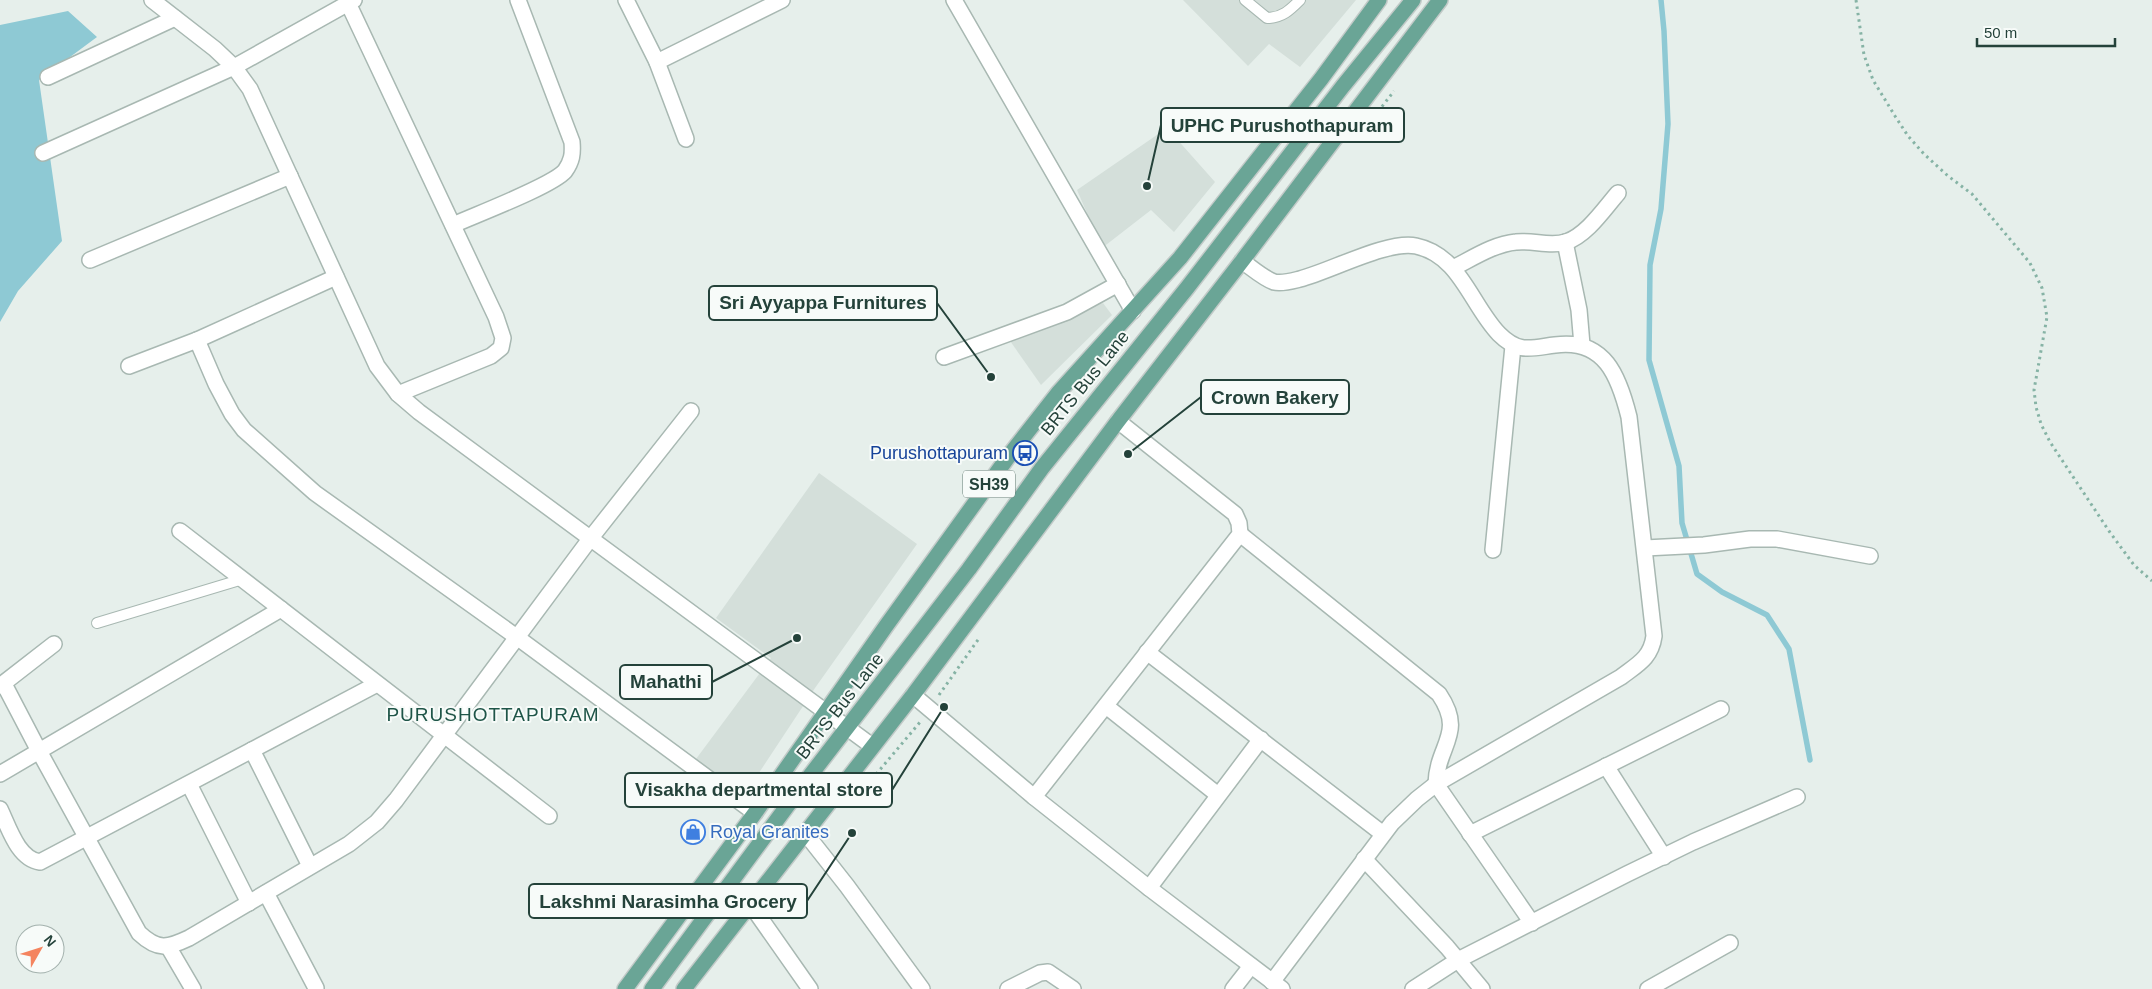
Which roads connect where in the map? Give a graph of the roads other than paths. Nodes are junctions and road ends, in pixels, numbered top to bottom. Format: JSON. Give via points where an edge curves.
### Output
{"nodes":[{"id":1,"x":152,"y":0,"type":"edge"},
{"id":2,"x":518,"y":0,"type":"edge"},
{"id":3,"x":626,"y":0,"type":"edge"},
{"id":4,"x":782,"y":0,"type":"edge"},
{"id":5,"x":954,"y":0,"type":"edge"},
{"id":6,"x":1246,"y":0,"type":"edge"},
{"id":7,"x":1300,"y":0,"type":"edge"},
{"id":8,"x":1380,"y":0,"type":"edge"},
{"id":9,"x":1413,"y":0,"type":"edge"},
{"id":10,"x":1440,"y":0,"type":"edge"},
{"id":11,"x":351,"y":1,"type":"edge"},
{"id":12,"x":175,"y":18,"type":"junction"},
{"id":13,"x":657,"y":62,"type":"junction"},
{"id":14,"x":234,"y":67,"type":"junction"},
{"id":15,"x":48,"y":78,"type":"dead end"},
{"id":16,"x":686,"y":139,"type":"dead end"},
{"id":17,"x":43,"y":153,"type":"dead end"},
{"id":18,"x":290,"y":176,"type":"junction"},
{"id":19,"x":1618,"y":193,"type":"dead end"},
{"id":20,"x":453,"y":225,"type":"junction"},
{"id":21,"x":1565,"y":242,"type":"junction"},
{"id":22,"x":90,"y":260,"type":"dead end"},
{"id":23,"x":1242,"y":261,"type":"junction"},
{"id":24,"x":1453,"y":268,"type":"junction"},
{"id":25,"x":336,"y":276,"type":"junction"},
{"id":26,"x":1118,"y":284,"type":"junction"},
{"id":27,"x":1133,"y":311,"type":"junction"},
{"id":28,"x":197,"y":340,"type":"junction"},
{"id":29,"x":1582,"y":345,"type":"junction"},
{"id":30,"x":1513,"y":346,"type":"junction"},
{"id":31,"x":944,"y":357,"type":"dead end"},
{"id":32,"x":129,"y":366,"type":"dead end"},
{"id":33,"x":398,"y":394,"type":"junction"},
{"id":34,"x":691,"y":411,"type":"dead end"},
{"id":35,"x":1118,"y":422,"type":"junction"},
{"id":36,"x":180,"y":531,"type":"dead end"},
{"id":37,"x":1240,"y":534,"type":"junction"},
{"id":38,"x":590,"y":539,"type":"junction"},
{"id":39,"x":1645,"y":548,"type":"junction"},
{"id":40,"x":1493,"y":550,"type":"dead end"},
{"id":41,"x":1870,"y":556,"type":"dead end"},
{"id":42,"x":243,"y":579,"type":"junction"},
{"id":43,"x":281,"y":609,"type":"junction"},
{"id":44,"x":97,"y":623,"type":"dead end"},
{"id":45,"x":518,"y":638,"type":"junction"},
{"id":46,"x":54,"y":644,"type":"dead end"},
{"id":47,"x":1147,"y":652,"type":"junction"},
{"id":48,"x":377,"y":684,"type":"junction"},
{"id":49,"x":2,"y":685,"type":"edge"},
{"id":50,"x":913,"y":695,"type":"junction"},
{"id":51,"x":1106,"y":706,"type":"junction"},
{"id":52,"x":1721,"y":709,"type":"dead end"},
{"id":53,"x":828,"y":711,"type":"junction"},
{"id":54,"x":848,"y":728,"type":"junction"},
{"id":55,"x":444,"y":736,"type":"junction"},
{"id":56,"x":1262,"y":739,"type":"junction"},
{"id":57,"x":872,"y":746,"type":"junction"},
{"id":58,"x":252,"y":750,"type":"junction"},
{"id":59,"x":39,"y":751,"type":"junction"},
{"id":60,"x":1606,"y":766,"type":"junction"},
{"id":61,"x":0,"y":774,"type":"edge"},
{"id":62,"x":189,"y":784,"type":"junction"},
{"id":63,"x":1436,"y":784,"type":"junction"},
{"id":64,"x":1218,"y":795,"type":"junction"},
{"id":65,"x":1034,"y":797,"type":"junction"},
{"id":66,"x":1797,"y":797,"type":"dead end"},
{"id":67,"x":0,"y":810,"type":"edge"},
{"id":68,"x":755,"y":813,"type":"junction"},
{"id":69,"x":549,"y":816,"type":"dead end"},
{"id":70,"x":806,"y":834,"type":"junction"},
{"id":71,"x":1383,"y":834,"type":"junction"},
{"id":72,"x":1470,"y":834,"type":"junction"},
{"id":73,"x":86,"y":838,"type":"junction"},
{"id":74,"x":1664,"y":857,"type":"junction"},
{"id":75,"x":1364,"y":860,"type":"junction"},
{"id":76,"x":310,"y":866,"type":"junction"},
{"id":77,"x":1150,"y":888,"type":"junction"},
{"id":78,"x":266,"y":893,"type":"junction"},
{"id":79,"x":249,"y":903,"type":"junction"},
{"id":80,"x":751,"y":905,"type":"junction"},
{"id":81,"x":1532,"y":923,"type":"junction"},
{"id":82,"x":1730,"y":943,"type":"dead end"},
{"id":83,"x":169,"y":948,"type":"junction"},
{"id":84,"x":1458,"y":960,"type":"junction"},
{"id":85,"x":1251,"y":966,"type":"junction"},
{"id":86,"x":1275,"y":987,"type":"edge"},
{"id":87,"x":316,"y":988,"type":"edge"},
{"id":88,"x":193,"y":989,"type":"edge"},
{"id":89,"x":625,"y":989,"type":"edge"},
{"id":90,"x":652,"y":989,"type":"edge"},
{"id":91,"x":684,"y":989,"type":"edge"},
{"id":92,"x":810,"y":989,"type":"edge"},
{"id":93,"x":922,"y":989,"type":"edge"},
{"id":94,"x":1008,"y":989,"type":"edge"},
{"id":95,"x":1072,"y":989,"type":"edge"},
{"id":96,"x":1233,"y":989,"type":"edge"},
{"id":97,"x":1412,"y":989,"type":"edge"},
{"id":98,"x":1482,"y":989,"type":"edge"},
{"id":99,"x":1648,"y":989,"type":"edge"}],
"edges":[{"from":1,"to":12,"type":"street"},
{"from":2,"to":20,"type":"street","via":[[572,142],[573,156],[564,172],[542,185]]},
{"from":3,"to":13,"type":"street"},
{"from":4,"to":13,"type":"street"},
{"from":5,"to":26,"type":"street"},
{"from":6,"to":7,"type":"lane","via":[[1267,18],[1277,18],[1289,12]]},
{"from":8,"to":27,"type":"main road","number":"SH39","via":[[1180,258]]},
{"from":9,"to":54,"type":"main road","name":"BRTS Bus Lane","via":[[1060,445]]},
{"from":10,"to":23,"type":"main road"},
{"from":11,"to":14,"type":"street"},
{"from":11,"to":20,"type":"street"},
{"from":12,"to":14,"type":"street"},
{"from":12,"to":15,"type":"street"},
{"from":13,"to":16,"type":"street"},
{"from":14,"to":17,"type":"street"},
{"from":14,"to":18,"type":"street","via":[[250,89]]},
{"from":18,"to":22,"type":"street"},
{"from":18,"to":25,"type":"street"},
{"from":19,"to":21,"type":"street","via":[[1578,236]]},
{"from":20,"to":33,"type":"street","via":[[496,317],[503,338],[501,348],[491,356]]},
{"from":21,"to":24,"type":"street","via":[[1516,242],[1496,247]]},
{"from":21,"to":29,"type":"street","via":[[1579,310]]},
{"from":23,"to":24,"type":"street","via":[[1276,282],[1287,282],[1397,245],[1434,252]]},
{"from":23,"to":35,"type":"main road"},
{"from":24,"to":30,"type":"street","via":[[1498,333]]},
{"from":25,"to":28,"type":"street"},
{"from":25,"to":33,"type":"street","via":[[377,366]]},
{"from":26,"to":27,"type":"street"},
{"from":26,"to":31,"type":"street","via":[[1067,312]]},
{"from":27,"to":53,"type":"main road","number":"SH39","via":[[1058,393],[1011,453]]},
{"from":28,"to":32,"type":"street"},
{"from":28,"to":45,"type":"street","via":[[216,384],[244,430],[315,493]]},
{"from":29,"to":30,"type":"street","via":[[1557,344],[1528,349]]},
{"from":29,"to":39,"type":"street","via":[[1601,357],[1615,372],[1622,387],[1629,417]]},
{"from":30,"to":40,"type":"street"},
{"from":33,"to":38,"type":"street"},
{"from":34,"to":38,"type":"street"},
{"from":35,"to":37,"type":"street","via":[[1235,514],[1240,522]]},
{"from":35,"to":50,"type":"main road"},
{"from":36,"to":42,"type":"street"},
{"from":37,"to":47,"type":"street"},
{"from":37,"to":63,"type":"street","via":[[1439,694],[1447,705],[1451,731],[1438,762]]},
{"from":38,"to":45,"type":"street"},
{"from":38,"to":53,"type":"street"},
{"from":39,"to":41,"type":"street","via":[[1777,539]]},
{"from":39,"to":63,"type":"street","via":[[1654,636],[1652,648],[1645,659]]},
{"from":42,"to":43,"type":"street"},
{"from":42,"to":44,"type":"lane"},
{"from":43,"to":48,"type":"street"},
{"from":43,"to":59,"type":"street"},
{"from":45,"to":55,"type":"street"},
{"from":45,"to":68,"type":"street"},
{"from":46,"to":49,"type":"street"},
{"from":47,"to":51,"type":"street"},
{"from":47,"to":56,"type":"street"},
{"from":48,"to":55,"type":"street"},
{"from":48,"to":58,"type":"street"},
{"from":49,"to":59,"type":"street"},
{"from":50,"to":57,"type":"main road"},
{"from":50,"to":65,"type":"street"},
{"from":51,"to":64,"type":"street"},
{"from":51,"to":65,"type":"street"},
{"from":52,"to":60,"type":"street"},
{"from":53,"to":54,"type":"street"},
{"from":53,"to":68,"type":"main road","number":"SH39"},
{"from":54,"to":57,"type":"street"},
{"from":54,"to":90,"type":"main road","name":"BRTS Bus Lane"},
{"from":55,"to":69,"type":"street"},
{"from":55,"to":76,"type":"street","via":[[377,822],[349,844]]},
{"from":56,"to":64,"type":"street"},
{"from":56,"to":71,"type":"street"},
{"from":57,"to":70,"type":"main road"},
{"from":58,"to":62,"type":"street"},
{"from":58,"to":76,"type":"street"},
{"from":59,"to":61,"type":"street"},
{"from":59,"to":73,"type":"street"},
{"from":60,"to":72,"type":"street"},
{"from":60,"to":74,"type":"street"},
{"from":62,"to":73,"type":"street"},
{"from":62,"to":79,"type":"street"},
{"from":63,"to":71,"type":"street","via":[[1404,810]]},
{"from":63,"to":72,"type":"street"},
{"from":64,"to":77,"type":"street"},
{"from":65,"to":77,"type":"street"},
{"from":66,"to":74,"type":"street"},
{"from":67,"to":73,"type":"street","via":[[20,850],[30,861],[40,862]]},
{"from":68,"to":89,"type":"main road","number":"SH39"},
{"from":70,"to":80,"type":"main road"},
{"from":70,"to":93,"type":"street"},
{"from":71,"to":75,"type":"street"},
{"from":72,"to":81,"type":"street"},
{"from":73,"to":83,"type":"street","via":[[139,933],[150,943]]},
{"from":74,"to":81,"type":"street"},
{"from":75,"to":84,"type":"street"},
{"from":75,"to":86,"type":"street"},
{"from":76,"to":78,"type":"street"},
{"from":77,"to":85,"type":"street"},
{"from":78,"to":79,"type":"street"},
{"from":78,"to":87,"type":"street"},
{"from":79,"to":83,"type":"street"},
{"from":80,"to":91,"type":"main road"},
{"from":80,"to":92,"type":"street"},
{"from":81,"to":84,"type":"street"},
{"from":82,"to":99,"type":"street"},
{"from":83,"to":88,"type":"street"},
{"from":84,"to":97,"type":"street"},
{"from":84,"to":98,"type":"street"},
{"from":85,"to":86,"type":"street"},
{"from":85,"to":96,"type":"street"},
{"from":94,"to":95,"type":"street","via":[[1048,972]]}]}
